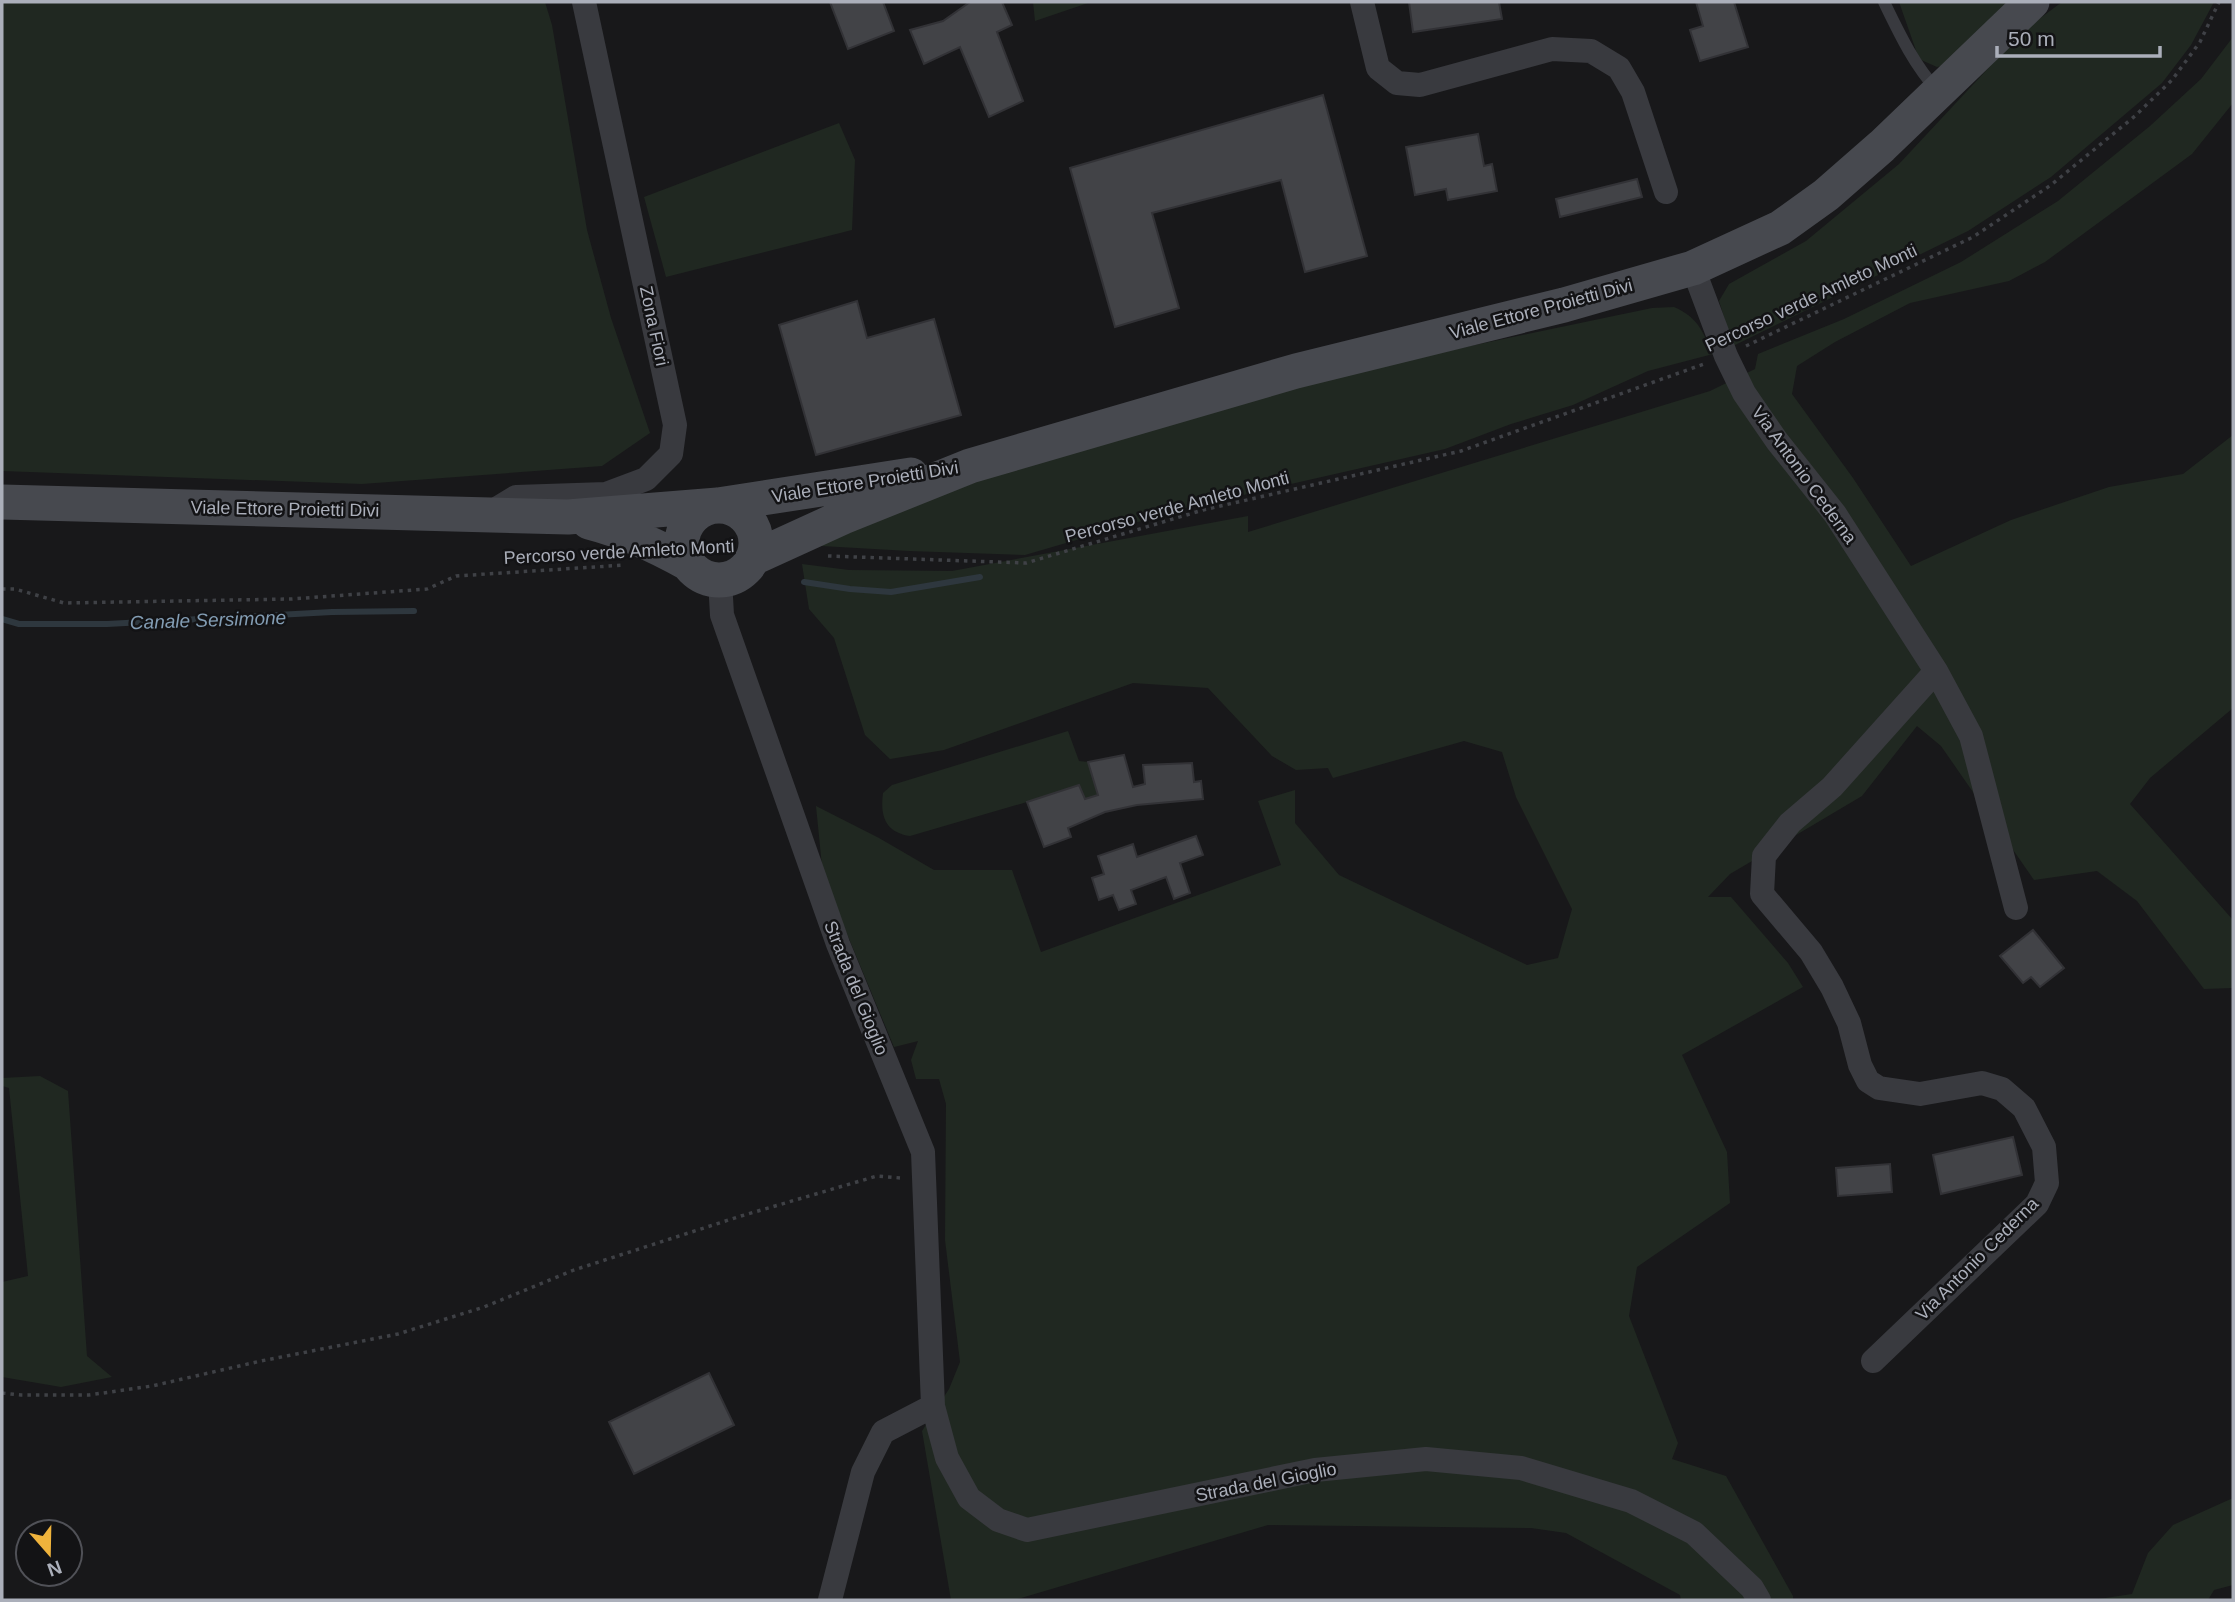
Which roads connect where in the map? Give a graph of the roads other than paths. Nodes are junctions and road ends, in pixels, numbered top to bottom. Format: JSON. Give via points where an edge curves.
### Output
{"nodes":[{"id":1,"x":584,"y":2,"type":"edge"},
{"id":2,"x":1362,"y":2,"type":"edge"},
{"id":3,"x":1884,"y":2,"type":"edge"},
{"id":4,"x":2032,"y":2,"type":"edge"},
{"id":5,"x":1939,"y":92,"type":"junction"},
{"id":6,"x":1666,"y":192,"type":"dead end"},
{"id":7,"x":1693,"y":268,"type":"junction"},
{"id":8,"x":970,"y":466,"type":"junction"},
{"id":9,"x":2,"y":502,"type":"edge"},
{"id":10,"x":718,"y":505,"type":"junction"},
{"id":11,"x":488,"y":514,"type":"junction"},
{"id":12,"x":568,"y":517,"type":"junction"},
{"id":13,"x":753,"y":558,"type":"junction"},
{"id":14,"x":687,"y":563,"type":"junction"},
{"id":15,"x":720,"y":580,"type":"junction"},
{"id":16,"x":1936,"y":671,"type":"junction"},
{"id":17,"x":2016,"y":908,"type":"dead end"},
{"id":18,"x":1873,"y":1361,"type":"dead end"},
{"id":19,"x":933,"y":1406,"type":"junction"},
{"id":20,"x":831,"y":1600,"type":"edge"},
{"id":21,"x":1759,"y":1600,"type":"edge"}],
"edges":[{"from":1,"to":11,"type":"street","name":"Zona Fiori","via":[[675,425],[671,454],[646,480],[606,494],[516,497]]},
{"from":2,"to":6,"type":"street","via":[[1378,68],[1397,83],[1420,85],[1552,49],[1591,51],[1619,68],[1633,92]]},
{"from":3,"to":5,"type":"lane","via":[[1904,43]]},
{"from":4,"to":5,"type":"main road","name":"Viale Ettore Proietti Divi"},
{"from":5,"to":7,"type":"main road","name":"Viale Ettore Proietti Divi","via":[[1826,195],[1780,228]]},
{"from":7,"to":8,"type":"main road","name":"Viale Ettore Proietti Divi","via":[[1297,371]]},
{"from":7,"to":16,"type":"street","name":"Via Antonio Cederna","via":[[1744,393],[1835,514]]},
{"from":8,"to":10,"type":"main road","name":"Viale Ettore Proietti Divi"},
{"from":8,"to":13,"type":"main road","name":"Viale Ettore Proietti Divi"},
{"from":9,"to":11,"type":"main road","name":"Viale Ettore Proietti Divi"},
{"from":10,"to":12,"type":"main road","name":"Viale Ettore Proietti Divi"},
{"from":10,"to":13,"type":"main road","via":[[730,507],[750,522],[756,545]]},
{"from":10,"to":14,"type":"main road","name":"Viale Ettore Proietti Divi","via":[[697,512],[683,530],[682,552]]},
{"from":11,"to":12,"type":"main road","name":"Viale Ettore Proietti Divi"},
{"from":12,"to":14,"type":"main road","name":"Viale Ettore Proietti Divi","via":[[617,530]]},
{"from":13,"to":15,"type":"main road","name":"Viale Ettore Proietti Divi","via":[[740,574]]},
{"from":14,"to":15,"type":"main road","name":"Viale Ettore Proietti Divi","via":[[701,576]]},
{"from":15,"to":19,"type":"street","name":"Strada del Gioglio","via":[[722,615],[833,931],[923,1152]]},
{"from":16,"to":17,"type":"street","name":"Via Antonio Cederna","via":[[1970,736]]},
{"from":16,"to":18,"type":"street","name":"Via Antonio Cederna","via":[[1764,856],[1762,894],[1811,952],[1832,987],[1868,1081],[1879,1088],[1920,1094],[1982,1083],[2002,1089],[2024,1108],[2044,1147],[2047,1183],[2037,1204]]},
{"from":19,"to":20,"type":"street","via":[[883,1432],[863,1472]]},
{"from":19,"to":21,"type":"street","name":"Strada del Gioglio","via":[[947,1458],[969,1498],[998,1520],[1027,1530],[1315,1469],[1426,1459],[1521,1468],[1632,1501],[1694,1533]]}]}
